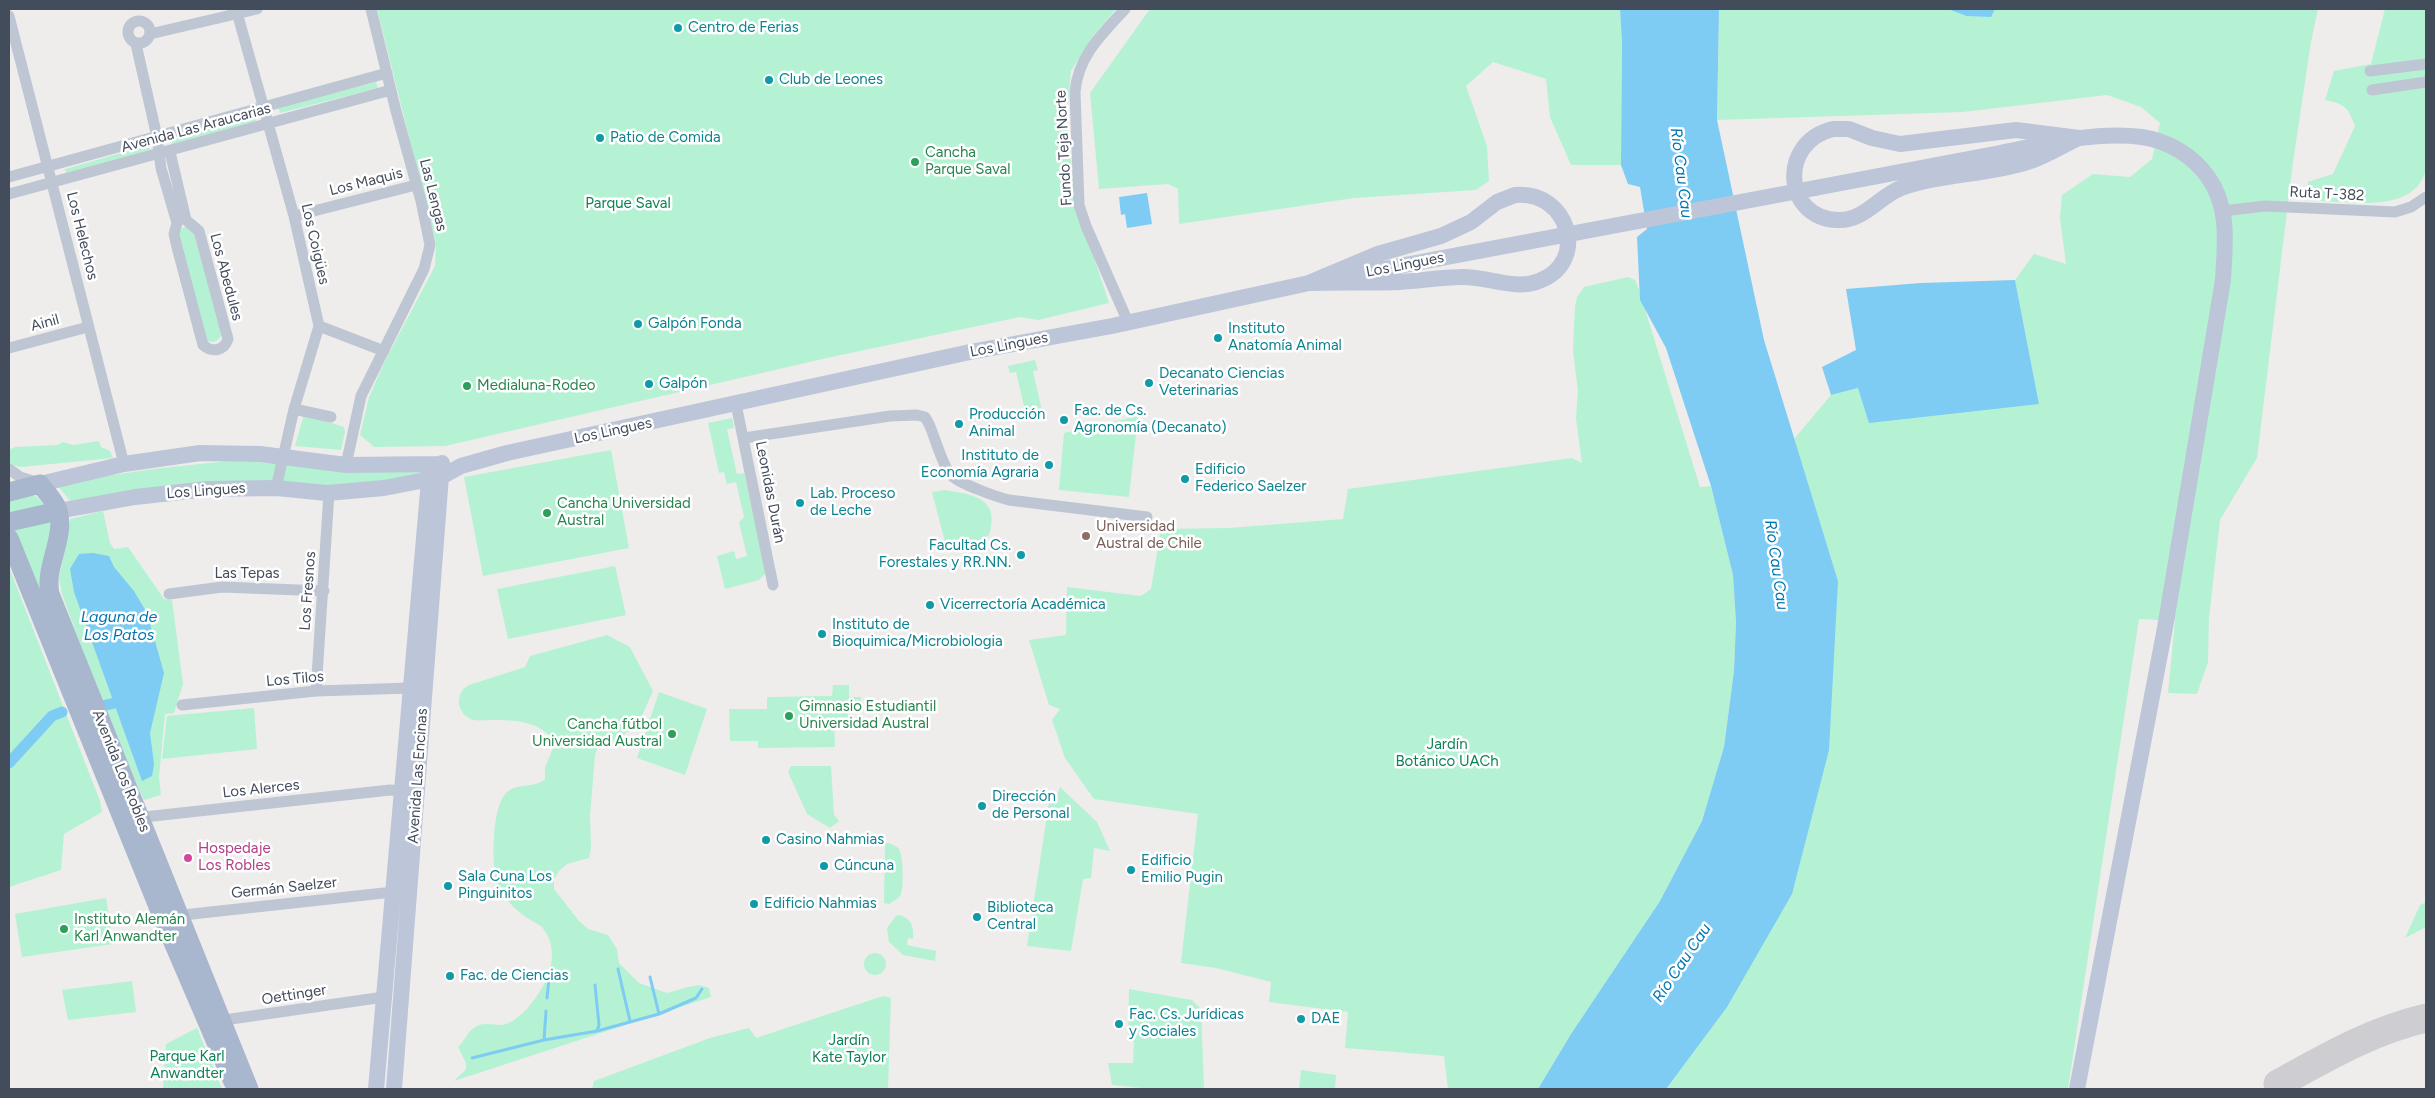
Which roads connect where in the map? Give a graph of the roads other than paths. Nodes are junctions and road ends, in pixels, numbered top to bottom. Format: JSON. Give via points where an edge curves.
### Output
{"nodes":[{"id":1,"x":257,"y":9,"type":"edge"},
{"id":2,"x":371,"y":9,"type":"edge"},
{"id":3,"x":1125,"y":9,"type":"edge"},
{"id":4,"x":237,"y":11,"type":"edge"},
{"id":5,"x":9,"y":16,"type":"edge"},
{"id":6,"x":150,"y":34,"type":"junction"},
{"id":7,"x":136,"y":44,"type":"junction"},
{"id":8,"x":2426,"y":64,"type":"edge"},
{"id":9,"x":2370,"y":71,"type":"dead end"},
{"id":10,"x":387,"y":73,"type":"junction"},
{"id":11,"x":2426,"y":82,"type":"edge"},
{"id":12,"x":391,"y":90,"type":"junction"},
{"id":13,"x":2372,"y":90,"type":"dead end"},
{"id":14,"x":264,"y":107,"type":"junction"},
{"id":15,"x":268,"y":124,"type":"junction"},
{"id":16,"x":156,"y":137,"type":"junction"},
{"id":17,"x":2079,"y":138,"type":"junction"},
{"id":18,"x":164,"y":153,"type":"junction"},
{"id":19,"x":47,"y":166,"type":"junction"},
{"id":20,"x":9,"y":177,"type":"edge"},
{"id":21,"x":53,"y":181,"type":"junction"},
{"id":22,"x":416,"y":185,"type":"junction"},
{"id":23,"x":9,"y":194,"type":"edge"},
{"id":24,"x":2426,"y":197,"type":"edge"},
{"id":25,"x":2223,"y":211,"type":"junction"},
{"id":26,"x":294,"y":216,"type":"junction"},
{"id":27,"x":182,"y":221,"type":"junction"},
{"id":28,"x":1308,"y":283,"type":"junction"},
{"id":29,"x":1128,"y":322,"type":"junction"},
{"id":30,"x":88,"y":326,"type":"junction"},
{"id":31,"x":319,"y":326,"type":"junction"},
{"id":32,"x":9,"y":348,"type":"edge"},
{"id":33,"x":384,"y":351,"type":"junction"},
{"id":34,"x":736,"y":404,"type":"junction"},
{"id":35,"x":294,"y":409,"type":"junction"},
{"id":36,"x":331,"y":417,"type":"dead end"},
{"id":37,"x":744,"y":438,"type":"junction"},
{"id":38,"x":122,"y":458,"type":"junction"},
{"id":39,"x":283,"y":458,"type":"junction"},
{"id":40,"x":346,"y":465,"type":"junction"},
{"id":41,"x":9,"y":469,"type":"edge"},
{"id":42,"x":431,"y":476,"type":"junction"},
{"id":43,"x":40,"y":484,"type":"junction"},
{"id":44,"x":276,"y":488,"type":"junction"},
{"id":45,"x":9,"y":492,"type":"edge"},
{"id":46,"x":330,"y":493,"type":"junction"},
{"id":47,"x":58,"y":511,"type":"junction"},
{"id":48,"x":1146,"y":517,"type":"dead end"},
{"id":49,"x":9,"y":522,"type":"edge"},
{"id":50,"x":9,"y":538,"type":"edge"},
{"id":51,"x":773,"y":585,"type":"dead end"},
{"id":52,"x":324,"y":591,"type":"junction"},
{"id":53,"x":169,"y":594,"type":"dead end"},
{"id":54,"x":55,"y":631,"type":"junction"},
{"id":55,"x":316,"y":691,"type":"junction"},
{"id":56,"x":415,"y":691,"type":"junction"},
{"id":57,"x":182,"y":705,"type":"dead end"},
{"id":58,"x":402,"y":791,"type":"junction"},
{"id":59,"x":132,"y":820,"type":"junction"},
{"id":60,"x":401,"y":893,"type":"junction"},
{"id":61,"x":171,"y":917,"type":"junction"},
{"id":62,"x":384,"y":997,"type":"junction"},
{"id":63,"x":214,"y":1021,"type":"junction"},
{"id":64,"x":236,"y":1089,"type":"edge"},
{"id":65,"x":249,"y":1089,"type":"edge"},
{"id":66,"x":376,"y":1089,"type":"edge"},
{"id":67,"x":394,"y":1089,"type":"edge"},
{"id":68,"x":2077,"y":1089,"type":"edge"}],
"edges":[{"from":1,"to":4,"type":"street"},
{"from":2,"to":10,"type":"street","name":"Las Lengas"},
{"from":3,"to":29,"type":"street","name":"Fundo Teja Norte","via":[[1084,56],[1074,92],[1079,205]]},
{"from":4,"to":6,"type":"street"},
{"from":4,"to":14,"type":"street","name":"Los Coigües"},
{"from":5,"to":19,"type":"street","name":"Los Helechos"},
{"from":6,"to":7,"type":"street","via":[[145,42]]},
{"from":6,"to":7,"type":"street","name":"Los Abedules","via":[[143,22],[132,23],[127,34]]},
{"from":7,"to":16,"type":"street","name":"Los Abedules"},
{"from":8,"to":9,"type":"street"},
{"from":10,"to":12,"type":"street","name":"Las Lengas"},
{"from":10,"to":14,"type":"street","name":"Avenida Las Araucarias"},
{"from":11,"to":13,"type":"street"},
{"from":12,"to":15,"type":"street","name":"Avenida Las Araucarias"},
{"from":12,"to":22,"type":"street","name":"Las Lengas"},
{"from":14,"to":15,"type":"street","name":"Los Coigües"},
{"from":14,"to":16,"type":"street","name":"Avenida Las Araucarias"},
{"from":15,"to":18,"type":"street","name":"Avenida Las Araucarias"},
{"from":15,"to":26,"type":"street","name":"Los Coigües"},
{"from":16,"to":18,"type":"street","name":"Los Abedules"},
{"from":16,"to":19,"type":"street","name":"Avenida Las Araucarias"},
{"from":17,"to":17,"type":"main road","via":[[2016,130],[1900,144],[1849,129],[1833,128],[1805,144],[1797,157],[1794,181],[1804,203],[1816,213],[1830,219],[1846,220],[1861,215],[1900,189],[2024,163]]},
{"from":17,"to":25,"type":"main road","via":[[2142,137],[2174,148],[2193,160],[2209,178]]},
{"from":17,"to":28,"type":"main road","name":"Los Lingues","bridge":true},
{"from":18,"to":21,"type":"street","name":"Avenida Las Araucarias"},
{"from":18,"to":27,"type":"street","name":"Los Abedules"},
{"from":19,"to":20,"type":"street","name":"Avenida Las Araucarias"},
{"from":19,"to":21,"type":"street","name":"Los Helechos"},
{"from":21,"to":23,"type":"street","name":"Avenida Las Araucarias"},
{"from":21,"to":30,"type":"street","name":"Los Helechos"},
{"from":22,"to":26,"type":"street","name":"Los Maquis"},
{"from":22,"to":33,"type":"street","name":"Las Lengas","via":[[430,245],[428,257]]},
{"from":24,"to":25,"type":"street","name":"Ruta T-382","via":[[2395,212],[2265,206]]},
{"from":25,"to":68,"type":"main road","via":[[2226,234],[2223,280],[2165,628]]},
{"from":26,"to":31,"type":"street","name":"Los Coigües"},
{"from":27,"to":27,"type":"street","name":"Los Abedules","via":[[174,234],[203,345],[209,350],[217,350],[228,339],[198,231]]},
{"from":28,"to":28,"type":"main road","via":[[1402,282],[1460,277],[1487,278],[1515,285],[1534,283],[1559,267],[1568,246],[1568,231],[1558,210],[1545,200],[1515,195],[1497,202],[1470,222],[1441,236],[1378,254]]},
{"from":28,"to":29,"type":"main road","name":"Los Lingues"},
{"from":29,"to":34,"type":"main road","name":"Los Lingues","via":[[970,352]]},
{"from":30,"to":32,"type":"street","name":"Ainil"},
{"from":30,"to":38,"type":"street","name":"Los Helechos"},
{"from":31,"to":33,"type":"street"},
{"from":31,"to":35,"type":"street","name":"Los Coigües"},
{"from":33,"to":40,"type":"street","name":"Las Lengas","via":[[361,396]]},
{"from":34,"to":37,"type":"street","name":"Leonidas Durán"},
{"from":34,"to":42,"type":"main road","name":"Los Lingues","via":[[507,453]]},
{"from":35,"to":36,"type":"street"},
{"from":35,"to":39,"type":"street","name":"Los Coigües"},
{"from":37,"to":48,"type":"street","via":[[890,416],[918,415],[925,417],[929,424],[952,475],[998,498]]},
{"from":37,"to":51,"type":"street","name":"Leonidas Durán"},
{"from":38,"to":39,"type":"main road","name":"Los Lingues","via":[[240,453]]},
{"from":38,"to":43,"type":"main road","name":"Los Lingues"},
{"from":39,"to":40,"type":"main road","name":"Los Lingues"},
{"from":39,"to":44,"type":"street","name":"Los Coigües"},
{"from":40,"to":42,"type":"main road","name":"Los Lingues"},
{"from":41,"to":43,"type":"street"},
{"from":42,"to":46,"type":"main road","name":"Los Lingues","via":[[384,488]]},
{"from":42,"to":56,"type":"main road","name":"Avenida Las Encinas"},
{"from":43,"to":45,"type":"main road","name":"Los Lingues"},
{"from":43,"to":47,"type":"main road"},
{"from":44,"to":46,"type":"main road","name":"Los Lingues"},
{"from":44,"to":47,"type":"main road","name":"Los Lingues","via":[[173,492]]},
{"from":46,"to":52,"type":"street","name":"Los Fresnos"},
{"from":47,"to":49,"type":"main road","name":"Los Lingues"},
{"from":47,"to":54,"type":"main road","name":"Avenida Los Robles","via":[[58,535],[49,574]]},
{"from":50,"to":54,"type":"main road","name":"Avenida Los Robles"},
{"from":52,"to":53,"type":"street","name":"Las Tepas","via":[[222,587]]},
{"from":52,"to":55,"type":"street","name":"Los Fresnos"},
{"from":54,"to":59,"type":"main road","name":"Avenida Los Robles"},
{"from":55,"to":56,"type":"street","name":"Los Tilos"},
{"from":55,"to":57,"type":"street","name":"Los Tilos"},
{"from":56,"to":58,"type":"main road","name":"Avenida Las Encinas"},
{"from":56,"to":60,"type":"main road","name":"Avenida Las Encinas"},
{"from":58,"to":59,"type":"street","name":"Los Alerces"},
{"from":58,"to":60,"type":"main road","name":"Avenida Las Encinas"},
{"from":59,"to":61,"type":"main road","name":"Avenida Los Robles"},
{"from":60,"to":61,"type":"street","name":"Germán Saelzer"},
{"from":60,"to":62,"type":"main road","name":"Avenida Las Encinas"},
{"from":60,"to":67,"type":"main road","name":"Avenida Las Encinas"},
{"from":61,"to":63,"type":"main road","name":"Avenida Los Robles"},
{"from":62,"to":63,"type":"street","name":"Oettinger"},
{"from":62,"to":66,"type":"main road","name":"Avenida Las Encinas"},
{"from":63,"to":64,"type":"main road","name":"Avenida Los Robles"},
{"from":63,"to":65,"type":"main road","name":"Avenida Los Robles"}]}
